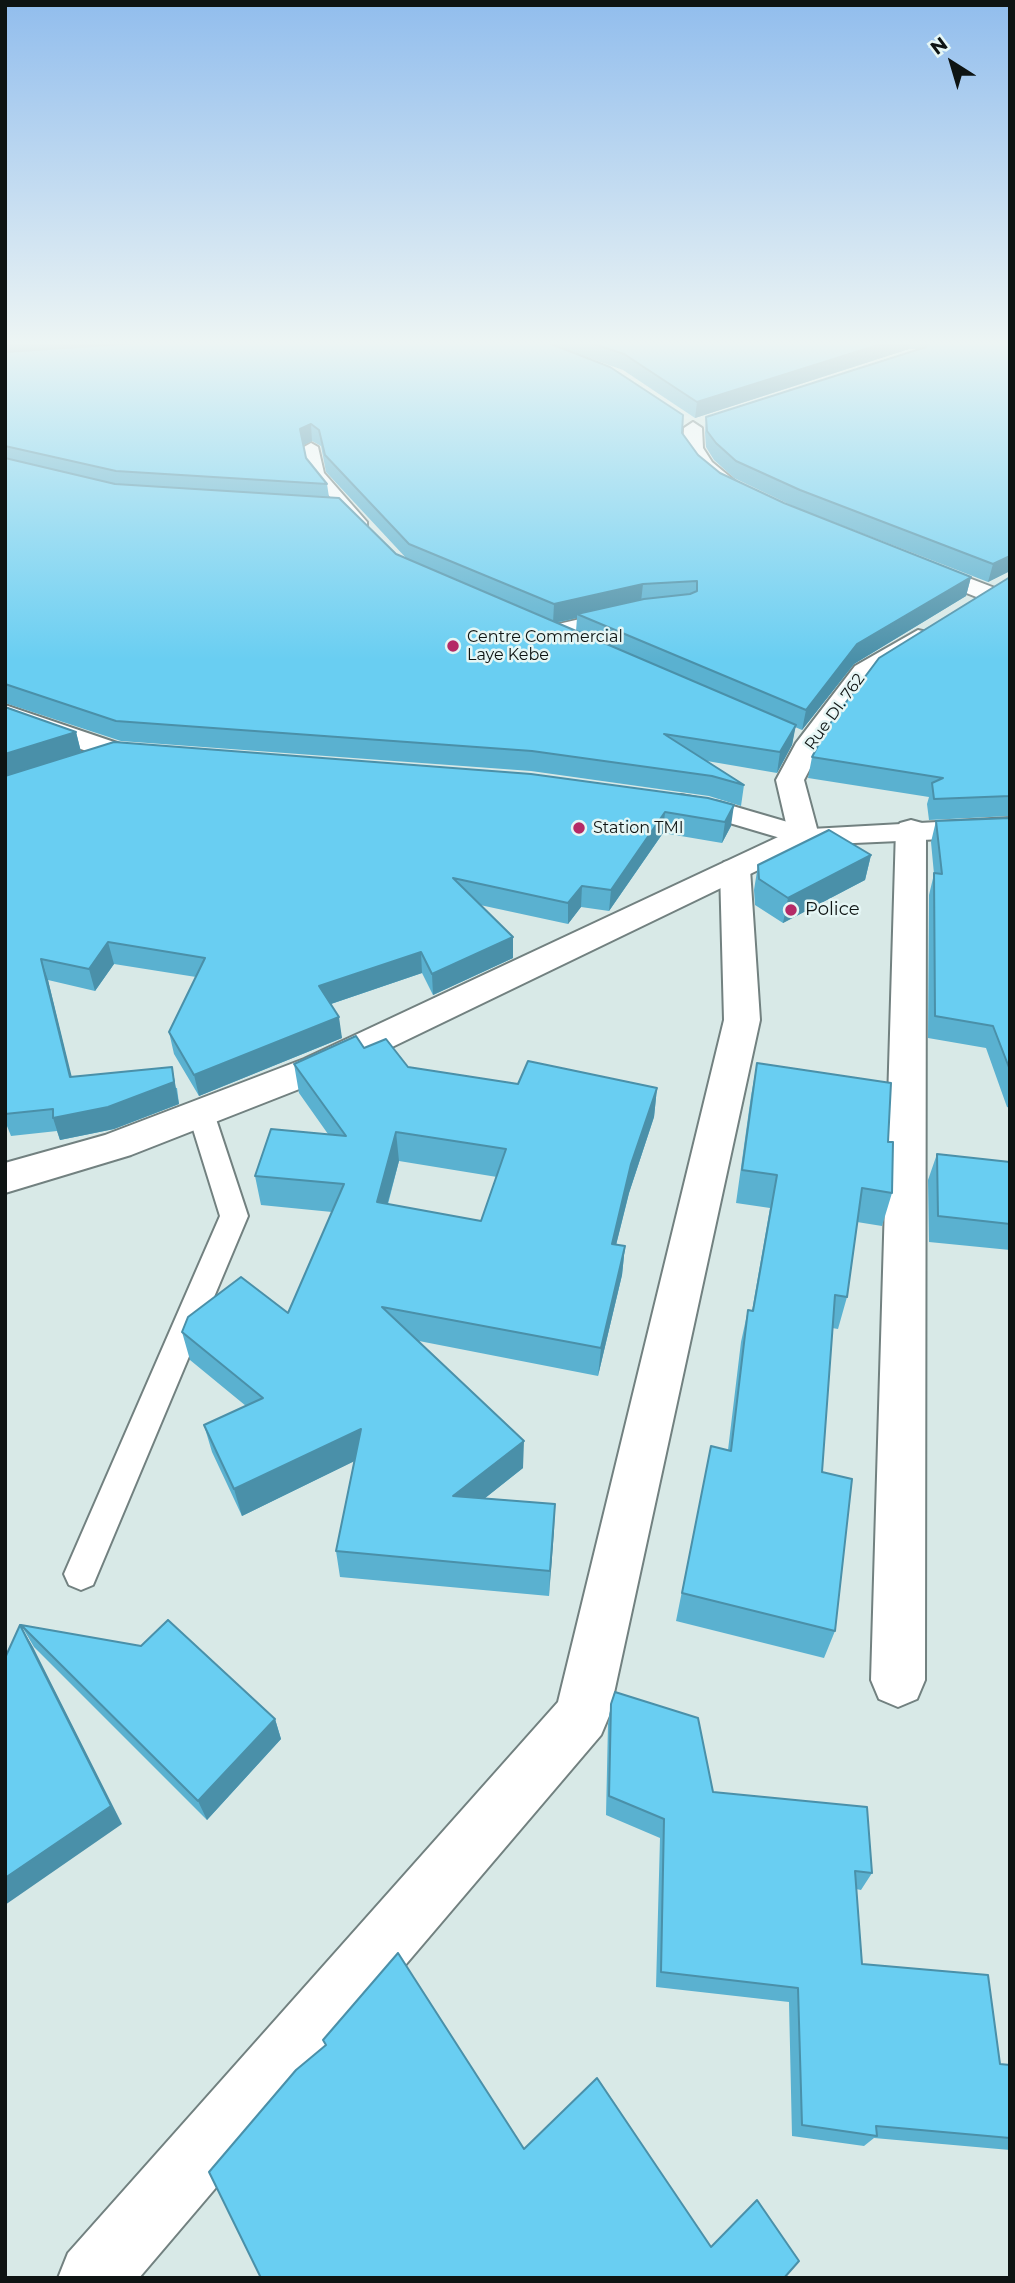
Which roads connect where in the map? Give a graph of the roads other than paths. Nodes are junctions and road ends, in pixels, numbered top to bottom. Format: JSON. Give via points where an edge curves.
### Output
{"nodes":[{"id":1,"x":311,"y":447,"type":"dead end"},
{"id":2,"x":693,"y":447,"type":"edge"},
{"id":3,"x":751,"y":496,"type":"edge"},
{"id":4,"x":323,"y":508,"type":"edge"},
{"id":5,"x":346,"y":509,"type":"junction"},
{"id":6,"x":375,"y":538,"type":"edge"},
{"id":7,"x":900,"y":558,"type":"edge"},
{"id":8,"x":1010,"y":579,"type":"edge"},
{"id":9,"x":987,"y":593,"type":"junction"},
{"id":10,"x":965,"y":607,"type":"edge"},
{"id":11,"x":629,"y":612,"type":"edge"},
{"id":12,"x":942,"y":621,"type":"edge"},
{"id":13,"x":576,"y":641,"type":"edge"},
{"id":14,"x":5,"y":713,"type":"edge"},
{"id":15,"x":116,"y":752,"type":"junction"},
{"id":16,"x":171,"y":756,"type":"edge"},
{"id":17,"x":79,"y":764,"type":"edge"},
{"id":18,"x":654,"y":801,"type":"edge"},
{"id":19,"x":1010,"y":827,"type":"edge"},
{"id":20,"x":911,"y":829,"type":"junction"},
{"id":21,"x":804,"y":836,"type":"junction"},
{"id":22,"x":735,"y":870,"type":"junction"},
{"id":23,"x":201,"y":1113,"type":"junction"},
{"id":24,"x":5,"y":1178,"type":"edge"},
{"id":25,"x":81,"y":1574,"type":"dead end"},
{"id":26,"x":898,"y":1680,"type":"dead end"},
{"id":27,"x":93,"y":2278,"type":"edge"}],
"edges":[{"from":1,"to":5,"type":"lane","via":[[317,474]]},
{"from":2,"to":3,"type":"street","via":[[705,466],[726,484]]},
{"from":4,"to":5,"type":"lane"},
{"from":5,"to":6,"type":"lane"},
{"from":7,"to":9,"type":"street"},
{"from":8,"to":9,"type":"street"},
{"from":9,"to":10,"type":"street"},
{"from":11,"to":13,"type":"lane","via":[[545,628]]},
{"from":12,"to":21,"type":"street","name":"Rue DI. 762","via":[[864,671],[804,740],[790,780]]},
{"from":14,"to":15,"type":"street"},
{"from":15,"to":16,"type":"street"},
{"from":15,"to":17,"type":"street"},
{"from":18,"to":21,"type":"street","via":[[709,808]]},
{"from":19,"to":20,"type":"street"},
{"from":20,"to":21,"type":"street"},
{"from":20,"to":26,"type":"street"},
{"from":21,"to":22,"type":"street"},
{"from":22,"to":23,"type":"street","via":[[317,1068]]},
{"from":22,"to":27,"type":"street","via":[[742,1020],[582,1716]]},
{"from":23,"to":24,"type":"street","via":[[117,1145]]},
{"from":23,"to":25,"type":"lane","via":[[234,1216]]}]}
